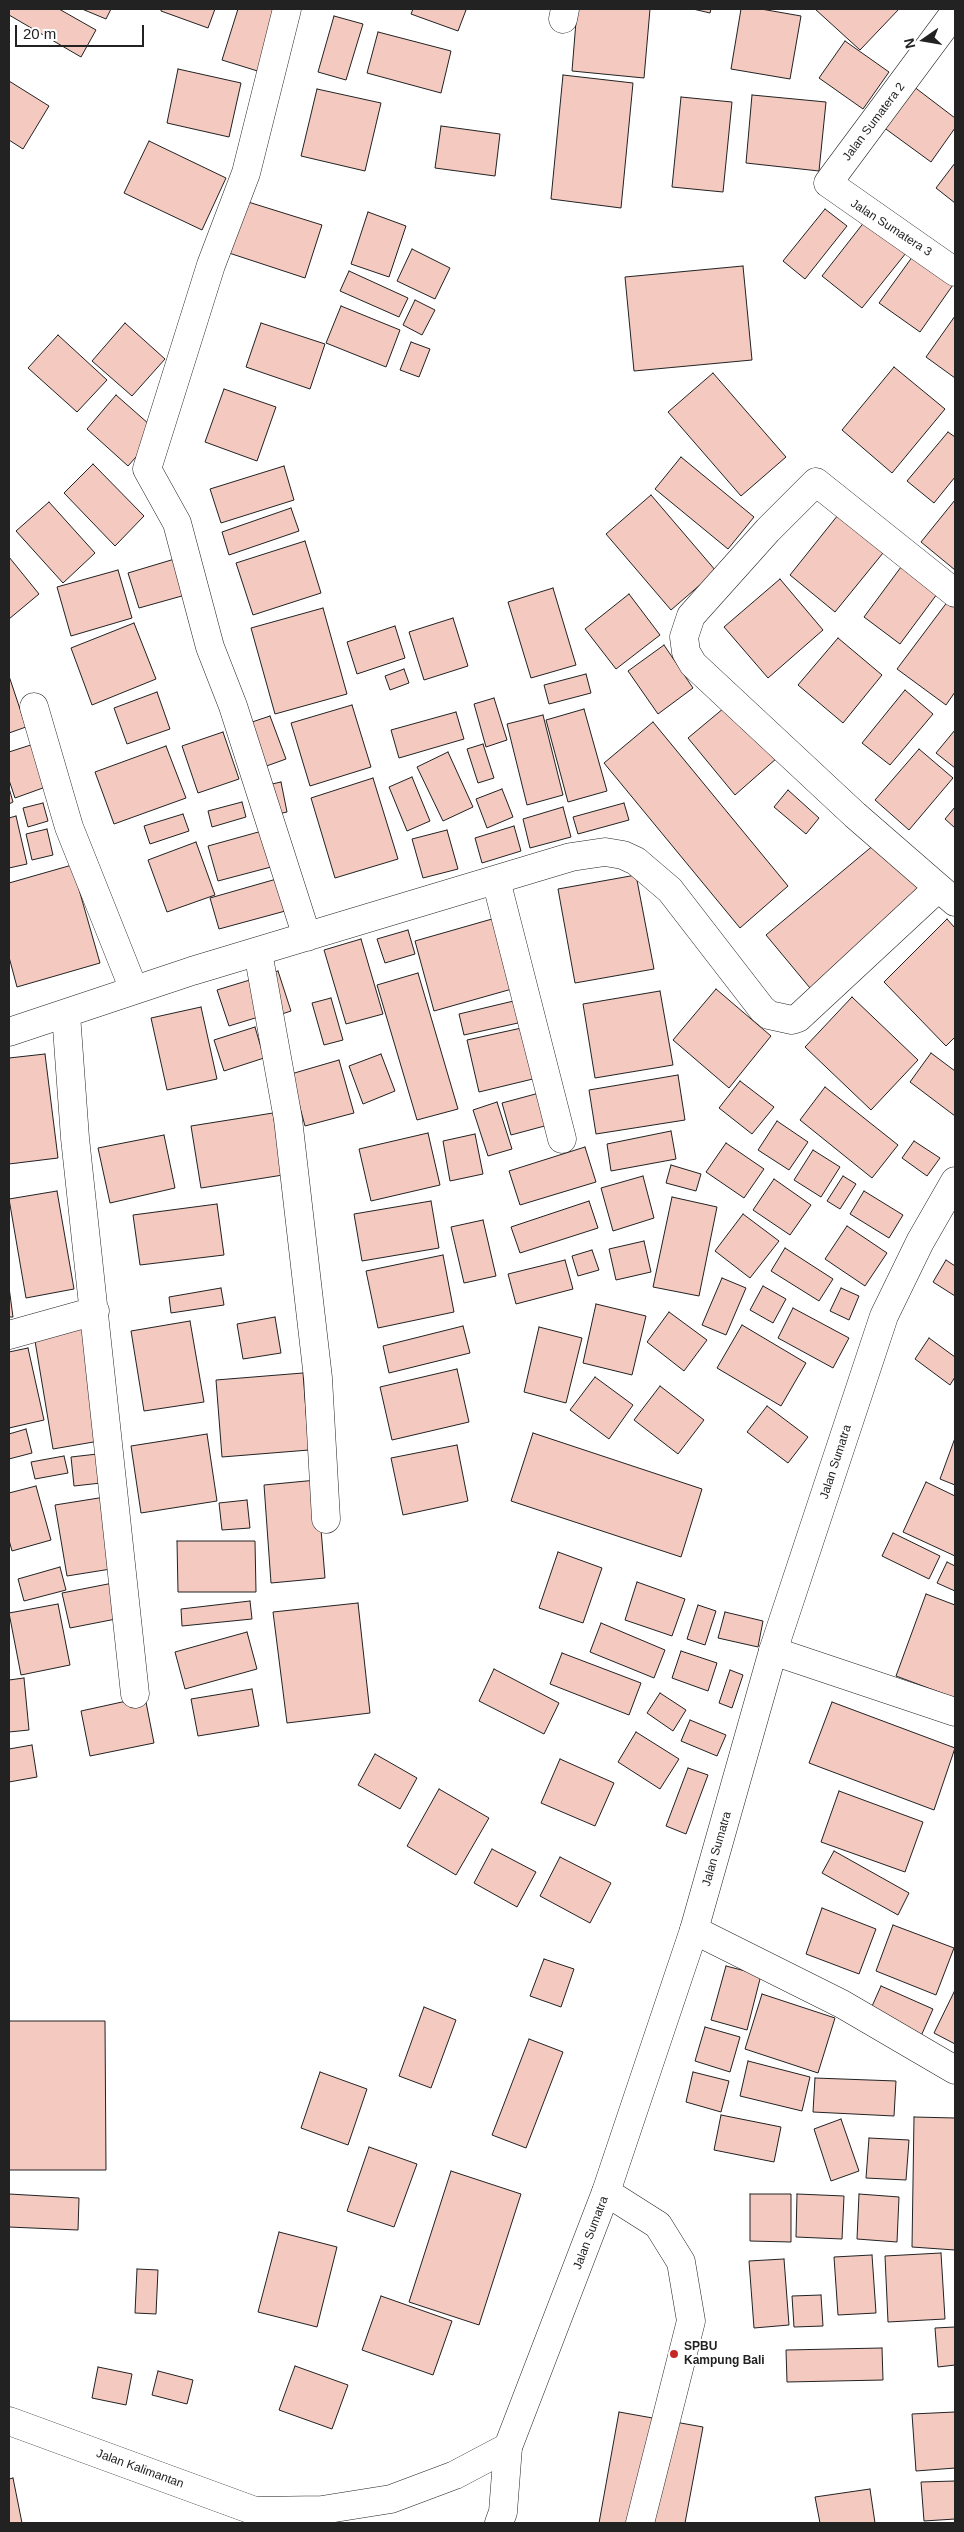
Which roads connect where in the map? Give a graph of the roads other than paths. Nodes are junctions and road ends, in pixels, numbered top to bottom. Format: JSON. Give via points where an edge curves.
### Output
{"nodes":[{"id":1,"x":287,"y":9,"type":"edge"},
{"id":2,"x":955,"y":12,"type":"edge"},
{"id":3,"x":828,"y":183,"type":"joint"},
{"id":4,"x":955,"y":272,"type":"edge"},
{"id":5,"x":955,"y":593,"type":"edge"},
{"id":6,"x":34,"y":707,"type":"dead end"},
{"id":7,"x":496,"y":880,"type":"junction"},
{"id":8,"x":947,"y":895,"type":"edge"},
{"id":9,"x":306,"y":938,"type":"junction"},
{"id":10,"x":258,"y":952,"type":"junction"},
{"id":11,"x":134,"y":990,"type":"junction"},
{"id":12,"x":66,"y":1014,"type":"junction"},
{"id":13,"x":9,"y":1032,"type":"edge"},
{"id":14,"x":562,"y":1140,"type":"dead end"},
{"id":15,"x":955,"y":1181,"type":"edge"},
{"id":16,"x":95,"y":1311,"type":"junction"},
{"id":17,"x":9,"y":1335,"type":"edge"},
{"id":18,"x":326,"y":1519,"type":"dead end"},
{"id":19,"x":773,"y":1651,"type":"junction"},
{"id":20,"x":135,"y":1694,"type":"dead end"},
{"id":21,"x":955,"y":1712,"type":"edge"},
{"id":22,"x":694,"y":1930,"type":"junction"},
{"id":23,"x":955,"y":2070,"type":"edge"},
{"id":24,"x":606,"y":2192,"type":"junction"},
{"id":25,"x":9,"y":2421,"type":"edge"},
{"id":26,"x":508,"y":2447,"type":"junction"},
{"id":27,"x":262,"y":2517,"type":"edge"},
{"id":28,"x":498,"y":2523,"type":"edge"},
{"id":29,"x":640,"y":2523,"type":"edge"}],
"edges":[{"from":1,"to":9,"type":"street","via":[[246,173],[211,265],[147,469],[177,523],[210,647],[233,706]]},
{"from":2,"to":3,"type":"street","name":"Jalan Sumatera 2"},
{"from":3,"to":4,"type":"street","name":"Jalan Sumatera 3"},
{"from":5,"to":8,"type":"street","via":[[816,482],[691,616],[684,637],[686,652],[693,664],[855,815]]},
{"from":6,"to":11,"type":"street","via":[[69,827]]},
{"from":7,"to":8,"type":"street","via":[[571,857],[605,852],[636,861],[670,890],[769,1016],[787,1020],[798,1018]]},
{"from":7,"to":9,"type":"street"},
{"from":7,"to":14,"type":"street"},
{"from":9,"to":10,"type":"street"},
{"from":10,"to":11,"type":"street"},
{"from":10,"to":18,"type":"street","via":[[288,1119],[318,1378]]},
{"from":11,"to":12,"type":"street"},
{"from":12,"to":13,"type":"street"},
{"from":12,"to":16,"type":"street","via":[[75,1138]]},
{"from":15,"to":19,"type":"street","name":"Jalan Sumatra","via":[[920,1242],[884,1316]]},
{"from":16,"to":17,"type":"street"},
{"from":16,"to":20,"type":"street"},
{"from":19,"to":21,"type":"street"},
{"from":19,"to":22,"type":"street","name":"Jalan Sumatra"},
{"from":22,"to":23,"type":"street","via":[[842,2004]]},
{"from":22,"to":24,"type":"street","name":"Jalan Sumatra"},
{"from":24,"to":26,"type":"street","name":"Jalan Sumatra"},
{"from":24,"to":29,"type":"street","via":[[658,2225],[681,2262],[691,2321]]},
{"from":25,"to":27,"type":"street","name":"Jalan Kalimantan"},
{"from":26,"to":27,"type":"street","via":[[455,2475],[391,2500]]},
{"from":26,"to":28,"type":"street","name":"Jalan Sumatra","via":[[503,2512]]}]}
